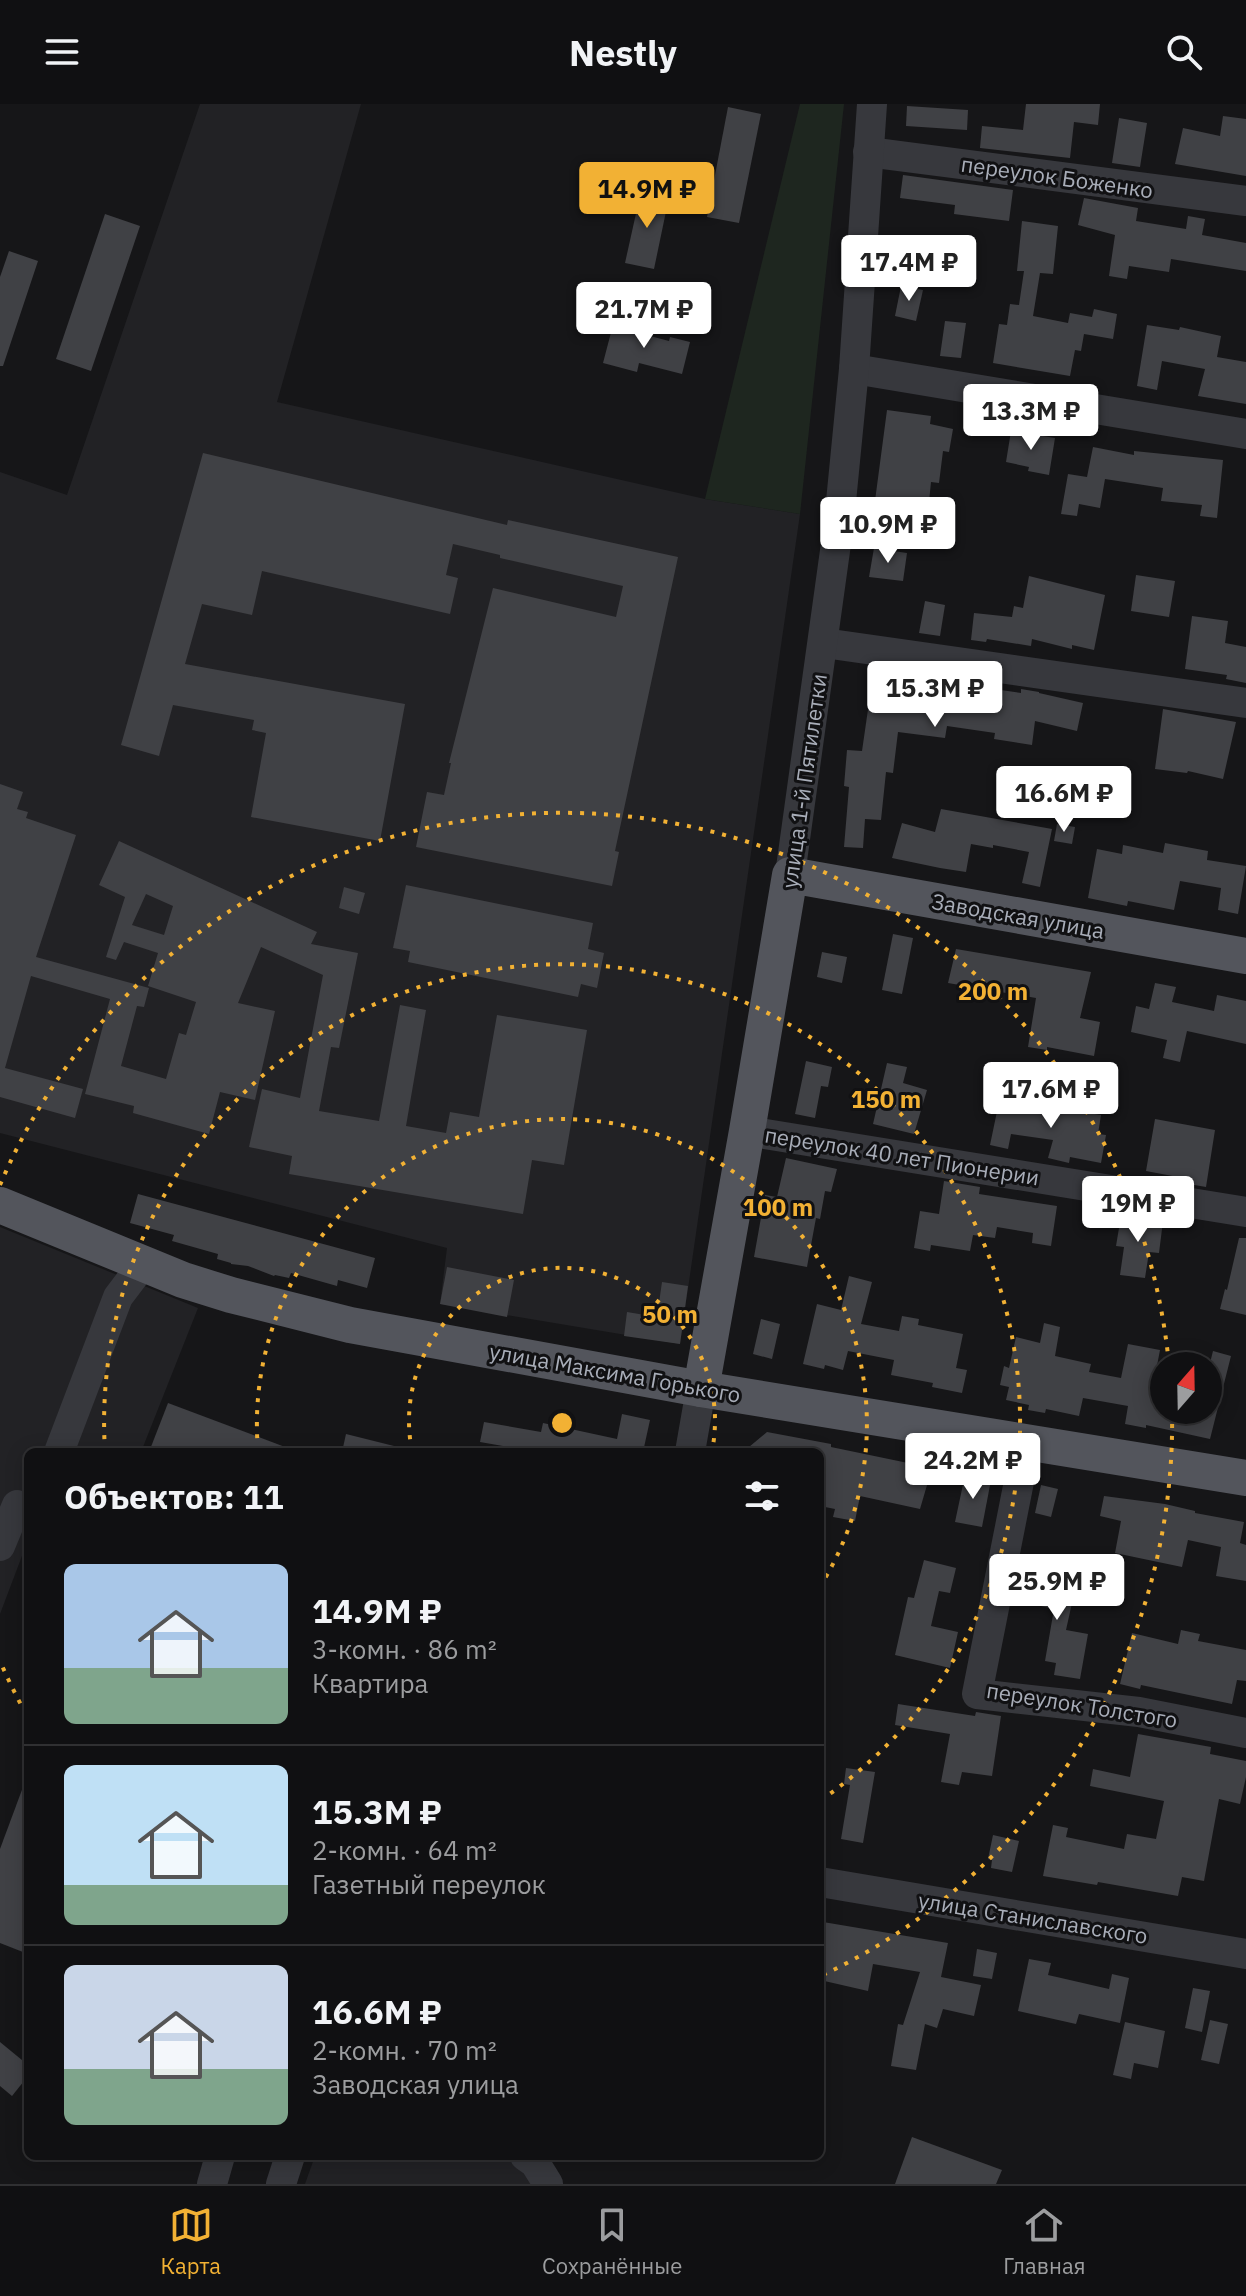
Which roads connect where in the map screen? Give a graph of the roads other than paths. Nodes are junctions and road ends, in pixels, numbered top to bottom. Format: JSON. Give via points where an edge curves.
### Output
{"nodes":[{"id":1,"x":872,"y":104,"type":"edge"},
{"id":2,"x":868,"y":152,"type":"junction"},
{"id":3,"x":1246,"y":201,"type":"edge"},
{"id":4,"x":854,"y":369,"type":"junction"},
{"id":5,"x":1246,"y":434,"type":"edge"},
{"id":6,"x":824,"y":643,"type":"junction"},
{"id":7,"x":1246,"y":703,"type":"edge"},
{"id":8,"x":790,"y":875,"type":"junction"},
{"id":9,"x":1246,"y":956,"type":"edge"},
{"id":10,"x":747,"y":1131,"type":"junction"},
{"id":11,"x":0,"y":1205,"type":"edge"},
{"id":12,"x":1246,"y":1212,"type":"edge"},
{"id":13,"x":143,"y":1264,"type":"junction"},
{"id":14,"x":701,"y":1389,"type":"junction"},
{"id":15,"x":1027,"y":1441,"type":"junction"},
{"id":16,"x":61,"y":1448,"type":"edge"},
{"id":17,"x":691,"y":1448,"type":"edge"},
{"id":18,"x":1246,"y":1478,"type":"edge"},
{"id":19,"x":15,"y":1504,"type":"edge"},
{"id":20,"x":0,"y":1546,"type":"edge"},
{"id":21,"x":1246,"y":1733,"type":"edge"},
{"id":22,"x":824,"y":1883,"type":"edge"},
{"id":23,"x":1246,"y":1954,"type":"edge"},
{"id":24,"x":219,"y":2160,"type":"edge"},
{"id":25,"x":289,"y":2160,"type":"edge"},
{"id":26,"x":531,"y":2160,"type":"edge"},
{"id":27,"x":212,"y":2184,"type":"edge"},
{"id":28,"x":281,"y":2184,"type":"edge"},
{"id":29,"x":548,"y":2184,"type":"edge"}],
"edges":[{"from":1,"to":2,"type":"street","name":"улица 1-й Пятилетки"},
{"from":2,"to":3,"type":"street","name":"переулок Боженко"},
{"from":2,"to":4,"type":"street","name":"улица 1-й Пятилетки"},
{"from":4,"to":5,"type":"street"},
{"from":4,"to":6,"type":"street","name":"улица 1-й Пятилетки"},
{"from":6,"to":7,"type":"street"},
{"from":6,"to":8,"type":"street","name":"улица 1-й Пятилетки"},
{"from":8,"to":9,"type":"main road","name":"Заводская улица"},
{"from":8,"to":10,"type":"main road","name":"улица 1-й Пятилетки"},
{"from":10,"to":12,"type":"street","name":"переулок 40 лет Пионерии"},
{"from":10,"to":14,"type":"main road","name":"улица 1-й Пятилетки"},
{"from":11,"to":13,"type":"main road","name":"улица Максима Горького"},
{"from":13,"to":14,"type":"main road","name":"улица Максима Горького","via":[[305,1315]]},
{"from":13,"to":16,"type":"street","via":[[118,1297]]},
{"from":14,"to":15,"type":"main road","name":"улица Максима Горького"},
{"from":14,"to":17,"type":"street","name":"улица 1-й Пятилетки"},
{"from":15,"to":18,"type":"main road","name":"улица Максима Горького"},
{"from":15,"to":21,"type":"street","name":"переулок Толстого","via":[[977,1694],[1139,1712]]},
{"from":19,"to":20,"type":"street"},
{"from":22,"to":23,"type":"street","name":"улица Станиславского"},
{"from":24,"to":27,"type":"street"},
{"from":25,"to":28,"type":"street"},
{"from":26,"to":29,"type":"street"}]}
